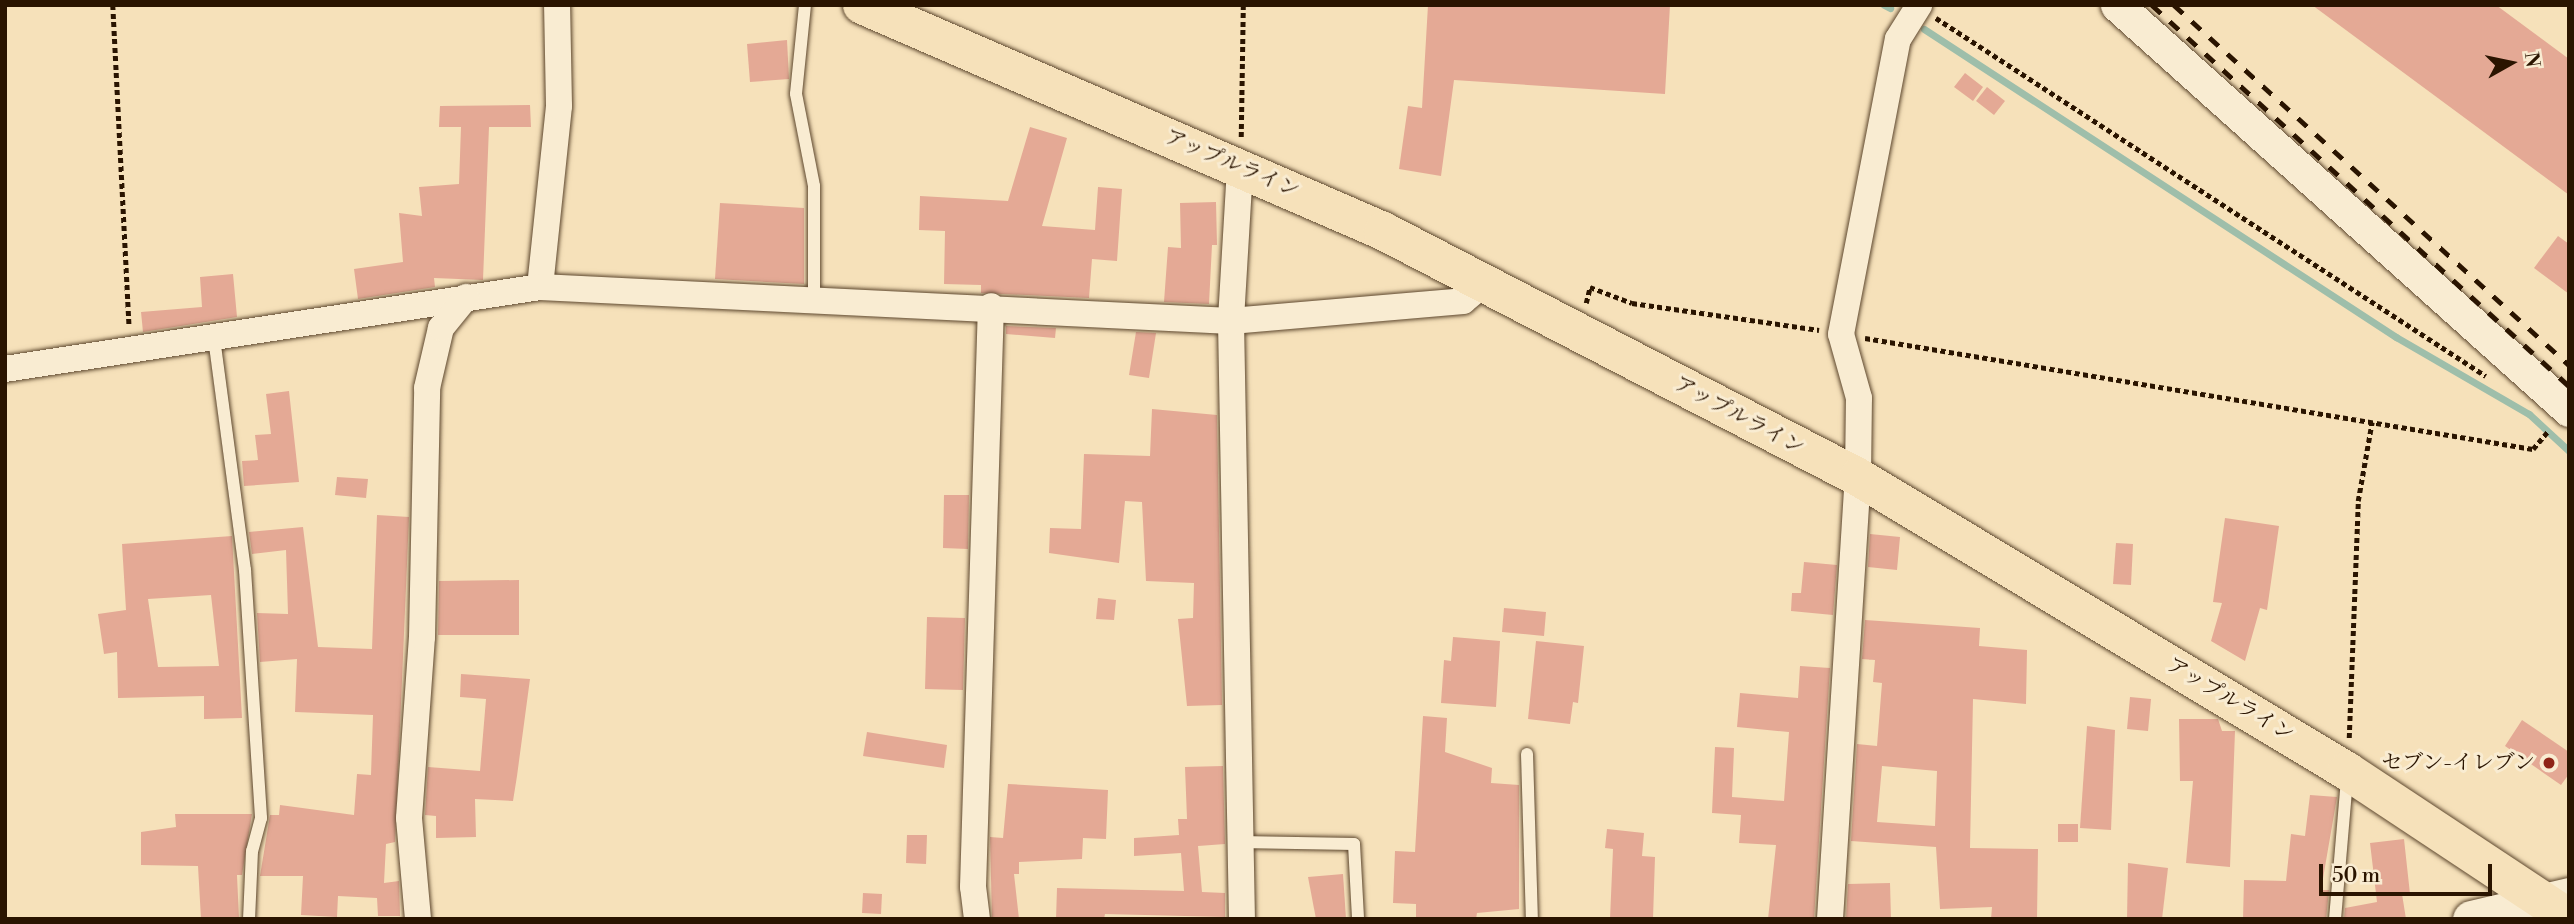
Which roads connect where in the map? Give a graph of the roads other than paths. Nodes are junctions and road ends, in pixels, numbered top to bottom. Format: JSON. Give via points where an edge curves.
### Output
{"nodes":[{"id":1,"x":557,"y":5,"type":"edge"},
{"id":2,"x":805,"y":5,"type":"edge"},
{"id":3,"x":862,"y":5,"type":"edge"},
{"id":4,"x":2117,"y":5,"type":"edge"},
{"id":5,"x":1919,"y":6,"type":"edge"},
{"id":6,"x":1240,"y":168,"type":"junction"},
{"id":7,"x":1486,"y":282,"type":"junction"},
{"id":8,"x":540,"y":287,"type":"junction"},
{"id":9,"x":466,"y":297,"type":"junction"},
{"id":10,"x":814,"y":298,"type":"junction"},
{"id":11,"x":991,"y":306,"type":"junction"},
{"id":12,"x":1231,"y":321,"type":"junction"},
{"id":13,"x":214,"y":338,"type":"junction"},
{"id":14,"x":5,"y":369,"type":"edge"},
{"id":15,"x":2562,"y":416,"type":"edge"},
{"id":16,"x":1858,"y":477,"type":"junction"},
{"id":17,"x":1527,"y":754,"type":"dead end"},
{"id":18,"x":2347,"y":771,"type":"junction"},
{"id":19,"x":1239,"y":842,"type":"junction"},
{"id":20,"x":2562,"y":905,"type":"edge"},
{"id":21,"x":248,"y":919,"type":"edge"},
{"id":22,"x":418,"y":919,"type":"edge"},
{"id":23,"x":977,"y":919,"type":"edge"},
{"id":24,"x":1242,"y":919,"type":"edge"},
{"id":25,"x":1357,"y":919,"type":"edge"},
{"id":26,"x":1532,"y":919,"type":"edge"},
{"id":27,"x":1830,"y":919,"type":"edge"},
{"id":28,"x":2335,"y":919,"type":"edge"},
{"id":29,"x":2471,"y":919,"type":"edge"}],
"edges":[{"from":1,"to":8,"type":"street","via":[[559,106]]},
{"from":2,"to":10,"type":"lane","via":[[796,94],[814,186]]},
{"from":3,"to":6,"type":"highway","name":"アップルライン"},
{"from":4,"to":15,"type":"street"},
{"from":5,"to":16,"type":"street","via":[[1898,39],[1840,334],[1859,398]]},
{"from":6,"to":7,"type":"highway","name":"アップルライン"},
{"from":6,"to":12,"type":"street"},
{"from":7,"to":12,"type":"street","via":[[1463,300]]},
{"from":7,"to":16,"type":"highway","name":"アップルライン"},
{"from":8,"to":9,"type":"street"},
{"from":8,"to":10,"type":"street"},
{"from":9,"to":13,"type":"street"},
{"from":9,"to":22,"type":"street","via":[[441,328],[427,388],[422,637],[409,818]]},
{"from":10,"to":11,"type":"street"},
{"from":11,"to":12,"type":"street"},
{"from":11,"to":23,"type":"street","via":[[973,887]]},
{"from":12,"to":19,"type":"street"},
{"from":13,"to":14,"type":"street"},
{"from":13,"to":21,"type":"lane","via":[[245,570],[261,818],[252,851]]},
{"from":16,"to":18,"type":"highway","name":"アップルライン"},
{"from":16,"to":27,"type":"street"},
{"from":17,"to":26,"type":"lane"},
{"from":18,"to":20,"type":"highway","name":"アップルライン"},
{"from":18,"to":28,"type":"lane"},
{"from":19,"to":24,"type":"street"},
{"from":19,"to":25,"type":"lane","via":[[1354,845]]},
{"from":20,"to":29,"type":"main road"}]}
